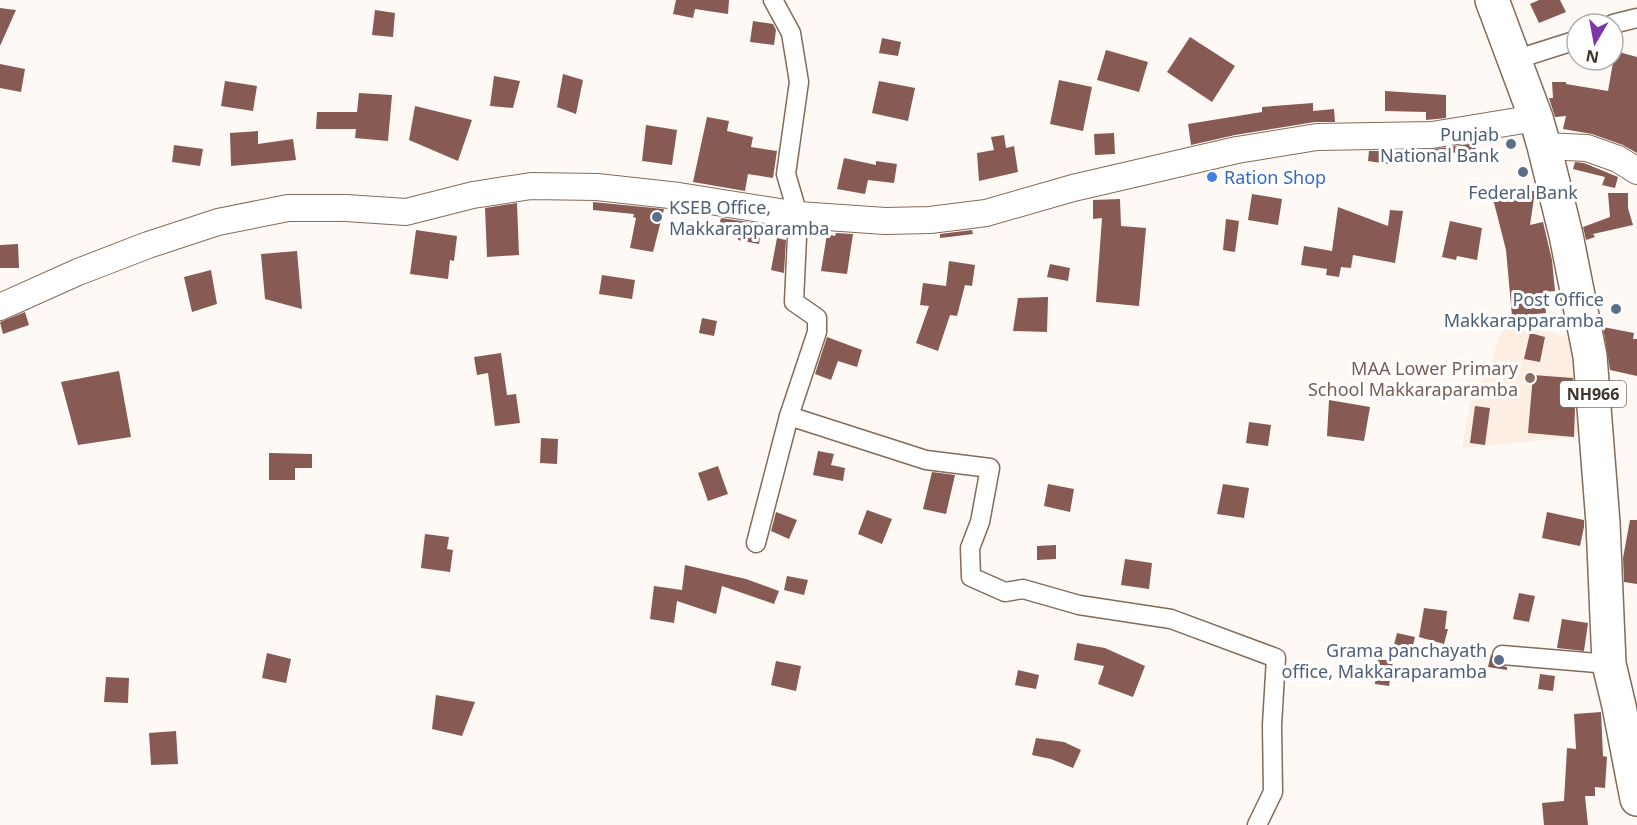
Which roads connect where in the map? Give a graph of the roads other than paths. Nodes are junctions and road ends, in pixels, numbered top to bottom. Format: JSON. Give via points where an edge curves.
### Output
{"nodes":[{"id":1,"x":773,"y":0,"type":"edge"},
{"id":2,"x":1492,"y":0,"type":"edge"},
{"id":3,"x":1565,"y":44,"type":"edge"},
{"id":4,"x":1514,"y":60,"type":"junction"},
{"id":5,"x":1540,"y":132,"type":"junction"},
{"id":6,"x":1637,"y":171,"type":"edge"},
{"id":7,"x":798,"y":215,"type":"junction"},
{"id":8,"x":0,"y":307,"type":"edge"},
{"id":9,"x":789,"y":416,"type":"junction"},
{"id":10,"x":756,"y":543,"type":"dead end"},
{"id":11,"x":1502,"y":655,"type":"dead end"},
{"id":12,"x":1609,"y":664,"type":"junction"},
{"id":13,"x":1637,"y":799,"type":"edge"},
{"id":14,"x":1257,"y":825,"type":"edge"}],
"edges":[{"from":1,"to":7,"type":"street","via":[[791,33],[799,82],[786,174]]},
{"from":2,"to":4,"type":"highway","number":"NH966"},
{"from":3,"to":4,"type":"street"},
{"from":4,"to":5,"type":"highway","number":"NH966"},
{"from":5,"to":6,"type":"main road","via":[[1618,159]]},
{"from":5,"to":7,"type":"main road","via":[[1317,137],[1237,150],[1073,188],[986,213],[885,221]]},
{"from":5,"to":12,"type":"highway","number":"NH966","via":[[1590,356]]},
{"from":7,"to":8,"type":"main road","via":[[679,196],[531,186],[406,212],[288,208],[218,222],[178,235],[78,272]]},
{"from":7,"to":9,"type":"street","via":[[794,302],[817,318],[817,332]]},
{"from":9,"to":10,"type":"street"},
{"from":9,"to":14,"type":"street","via":[[926,459],[990,468],[980,522],[970,548],[971,577],[1005,592],[1023,589],[1078,605],[1172,620],[1276,658],[1273,792]]},
{"from":11,"to":12,"type":"street"},
{"from":12,"to":13,"type":"highway","number":"NH966"}]}
